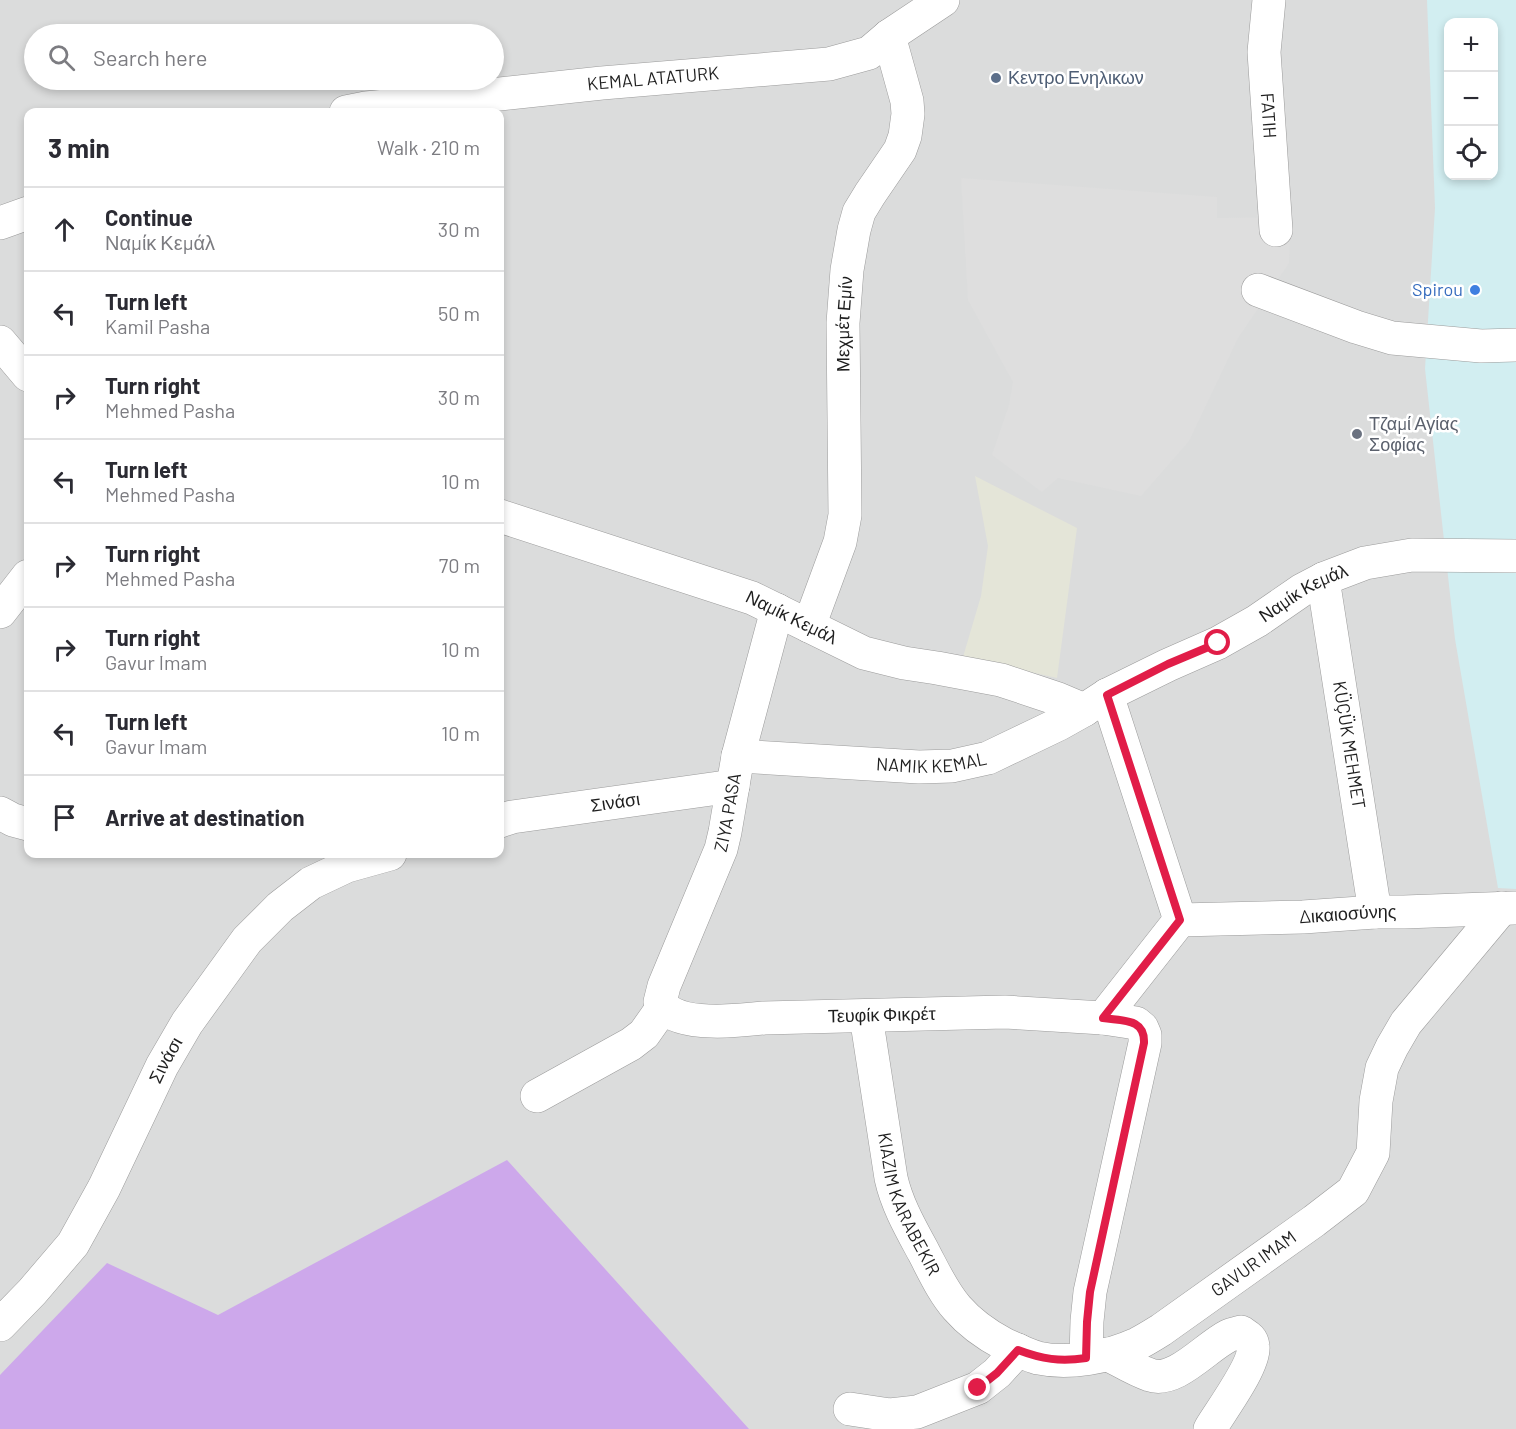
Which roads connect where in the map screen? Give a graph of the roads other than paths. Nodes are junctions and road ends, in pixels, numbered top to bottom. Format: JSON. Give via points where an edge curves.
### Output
{"nodes":[{"id":1,"x":943,"y":0,"type":"edge"},
{"id":2,"x":1269,"y":0,"type":"edge"},
{"id":3,"x":889,"y":36,"type":"junction"},
{"id":4,"x":366,"y":108,"type":"edge"},
{"id":5,"x":24,"y":214,"type":"edge"},
{"id":6,"x":0,"y":223,"type":"edge"},
{"id":7,"x":1276,"y":230,"type":"dead end"},
{"id":8,"x":1258,"y":290,"type":"dead end"},
{"id":9,"x":0,"y":342,"type":"edge"},
{"id":10,"x":1516,"y":345,"type":"edge"},
{"id":11,"x":24,"y":370,"type":"edge"},
{"id":12,"x":504,"y":517,"type":"edge"},
{"id":13,"x":1516,"y":556,"type":"edge"},
{"id":14,"x":1323,"y":579,"type":"junction"},
{"id":15,"x":24,"y":581,"type":"edge"},
{"id":16,"x":777,"y":610,"type":"junction"},
{"id":17,"x":0,"y":612,"type":"edge"},
{"id":18,"x":809,"y":626,"type":"junction"},
{"id":19,"x":1096,"y":703,"type":"junction"},
{"id":20,"x":736,"y":771,"type":"junction"},
{"id":21,"x":504,"y":811,"type":"edge"},
{"id":22,"x":0,"y":813,"type":"edge"},
{"id":23,"x":24,"y":823,"type":"edge"},
{"id":24,"x":376,"y":858,"type":"edge"},
{"id":25,"x":1509,"y":908,"type":"edge"},
{"id":26,"x":1375,"y":912,"type":"junction"},
{"id":27,"x":1180,"y":920,"type":"junction"},
{"id":28,"x":663,"y":1007,"type":"junction"},
{"id":29,"x":866,"y":1016,"type":"junction"},
{"id":30,"x":1103,"y":1018,"type":"junction"},
{"id":31,"x":537,"y":1096,"type":"dead end"},
{"id":32,"x":0,"y":1325,"type":"edge"},
{"id":33,"x":1018,"y":1350,"type":"junction"},
{"id":34,"x":1097,"y":1356,"type":"junction"},
{"id":35,"x":850,"y":1409,"type":"dead end"},
{"id":36,"x":1210,"y":1429,"type":"edge"}],
"edges":[{"from":1,"to":3,"type":"street","name":"KEMAL ATATURK"},
{"from":2,"to":7,"type":"street","name":"FATIH","via":[[1264,52]]},
{"from":3,"to":4,"type":"street","name":"KEMAL ATATURK","via":[[869,53],[828,64]]},
{"from":3,"to":18,"type":"street","name":"Μεχμέτ Εμίν","via":[[908,114],[900,150],[859,212],[854,230],[843,323],[844,514],[840,542]]},
{"from":5,"to":6,"type":"street"},
{"from":8,"to":10,"type":"street","via":[[1392,338]]},
{"from":9,"to":11,"type":"street"},
{"from":12,"to":16,"type":"street","name":"Ναμίκ Κεμάλ","via":[[752,598]]},
{"from":13,"to":14,"type":"street","name":"Ναμίκ Κεμάλ","via":[[1412,555],[1365,563]]},
{"from":14,"to":19,"type":"street","name":"Ναμίκ Κεμάλ","via":[[1218,643],[1168,664]]},
{"from":14,"to":26,"type":"street","name":"KÜÇÜK MEHMET"},
{"from":15,"to":17,"type":"street"},
{"from":16,"to":18,"type":"street","name":"Ναμίκ Κεμάλ"},
{"from":16,"to":20,"type":"street","name":"ZIYA PASA"},
{"from":18,"to":19,"type":"street","name":"Ναμίκ Κεμάλ","via":[[864,653],[1000,680],[1058,699]]},
{"from":19,"to":20,"type":"street","name":"NAMIK KEMAL","via":[[988,758],[952,766]]},
{"from":19,"to":27,"type":"street"},
{"from":20,"to":21,"type":"street","name":"Σινάσι"},
{"from":20,"to":28,"type":"street","name":"ZIYA PASA","via":[[721,849],[664,986],[660,1002]]},
{"from":22,"to":23,"type":"street"},
{"from":24,"to":32,"type":"street","name":"Σινάσι","via":[[311,883],[247,940],[187,1023],[162,1066],[73,1245]]},
{"from":25,"to":26,"type":"street","name":"Δικαιοσύνης"},
{"from":25,"to":34,"type":"street","name":"GAVUR IMAM","via":[[1406,1023],[1392,1047],[1382,1068],[1376,1101],[1373,1153],[1353,1191],[1161,1330],[1139,1343]]},
{"from":26,"to":27,"type":"street","name":"Δικαιοσύνης"},
{"from":27,"to":30,"type":"street"},
{"from":28,"to":29,"type":"street","name":"Τευφίκ Φικρέτ","via":[[673,1016],[729,1022]]},
{"from":28,"to":31,"type":"street","via":[[644,1034],[631,1044]]},
{"from":29,"to":30,"type":"street","name":"Τευφίκ Φικρέτ","via":[[1005,1011]]},
{"from":29,"to":33,"type":"street","name":"KIAZIM KARABEKIR","via":[[891,1178],[902,1212],[944,1292],[958,1310],[994,1339]]},
{"from":30,"to":34,"type":"street","name":"Τευφίκ Φικρέτ","via":[[1136,1023],[1145,1035],[1090,1292],[1087,1322]]},
{"from":33,"to":34,"type":"street","name":"GAVUR IMAM","via":[[1055,1360]]},
{"from":33,"to":35,"type":"street","via":[[978,1388],[917,1412],[890,1415]]},
{"from":34,"to":36,"type":"street","via":[[1163,1377],[1230,1334],[1241,1332],[1250,1337],[1253,1356]]}]}
